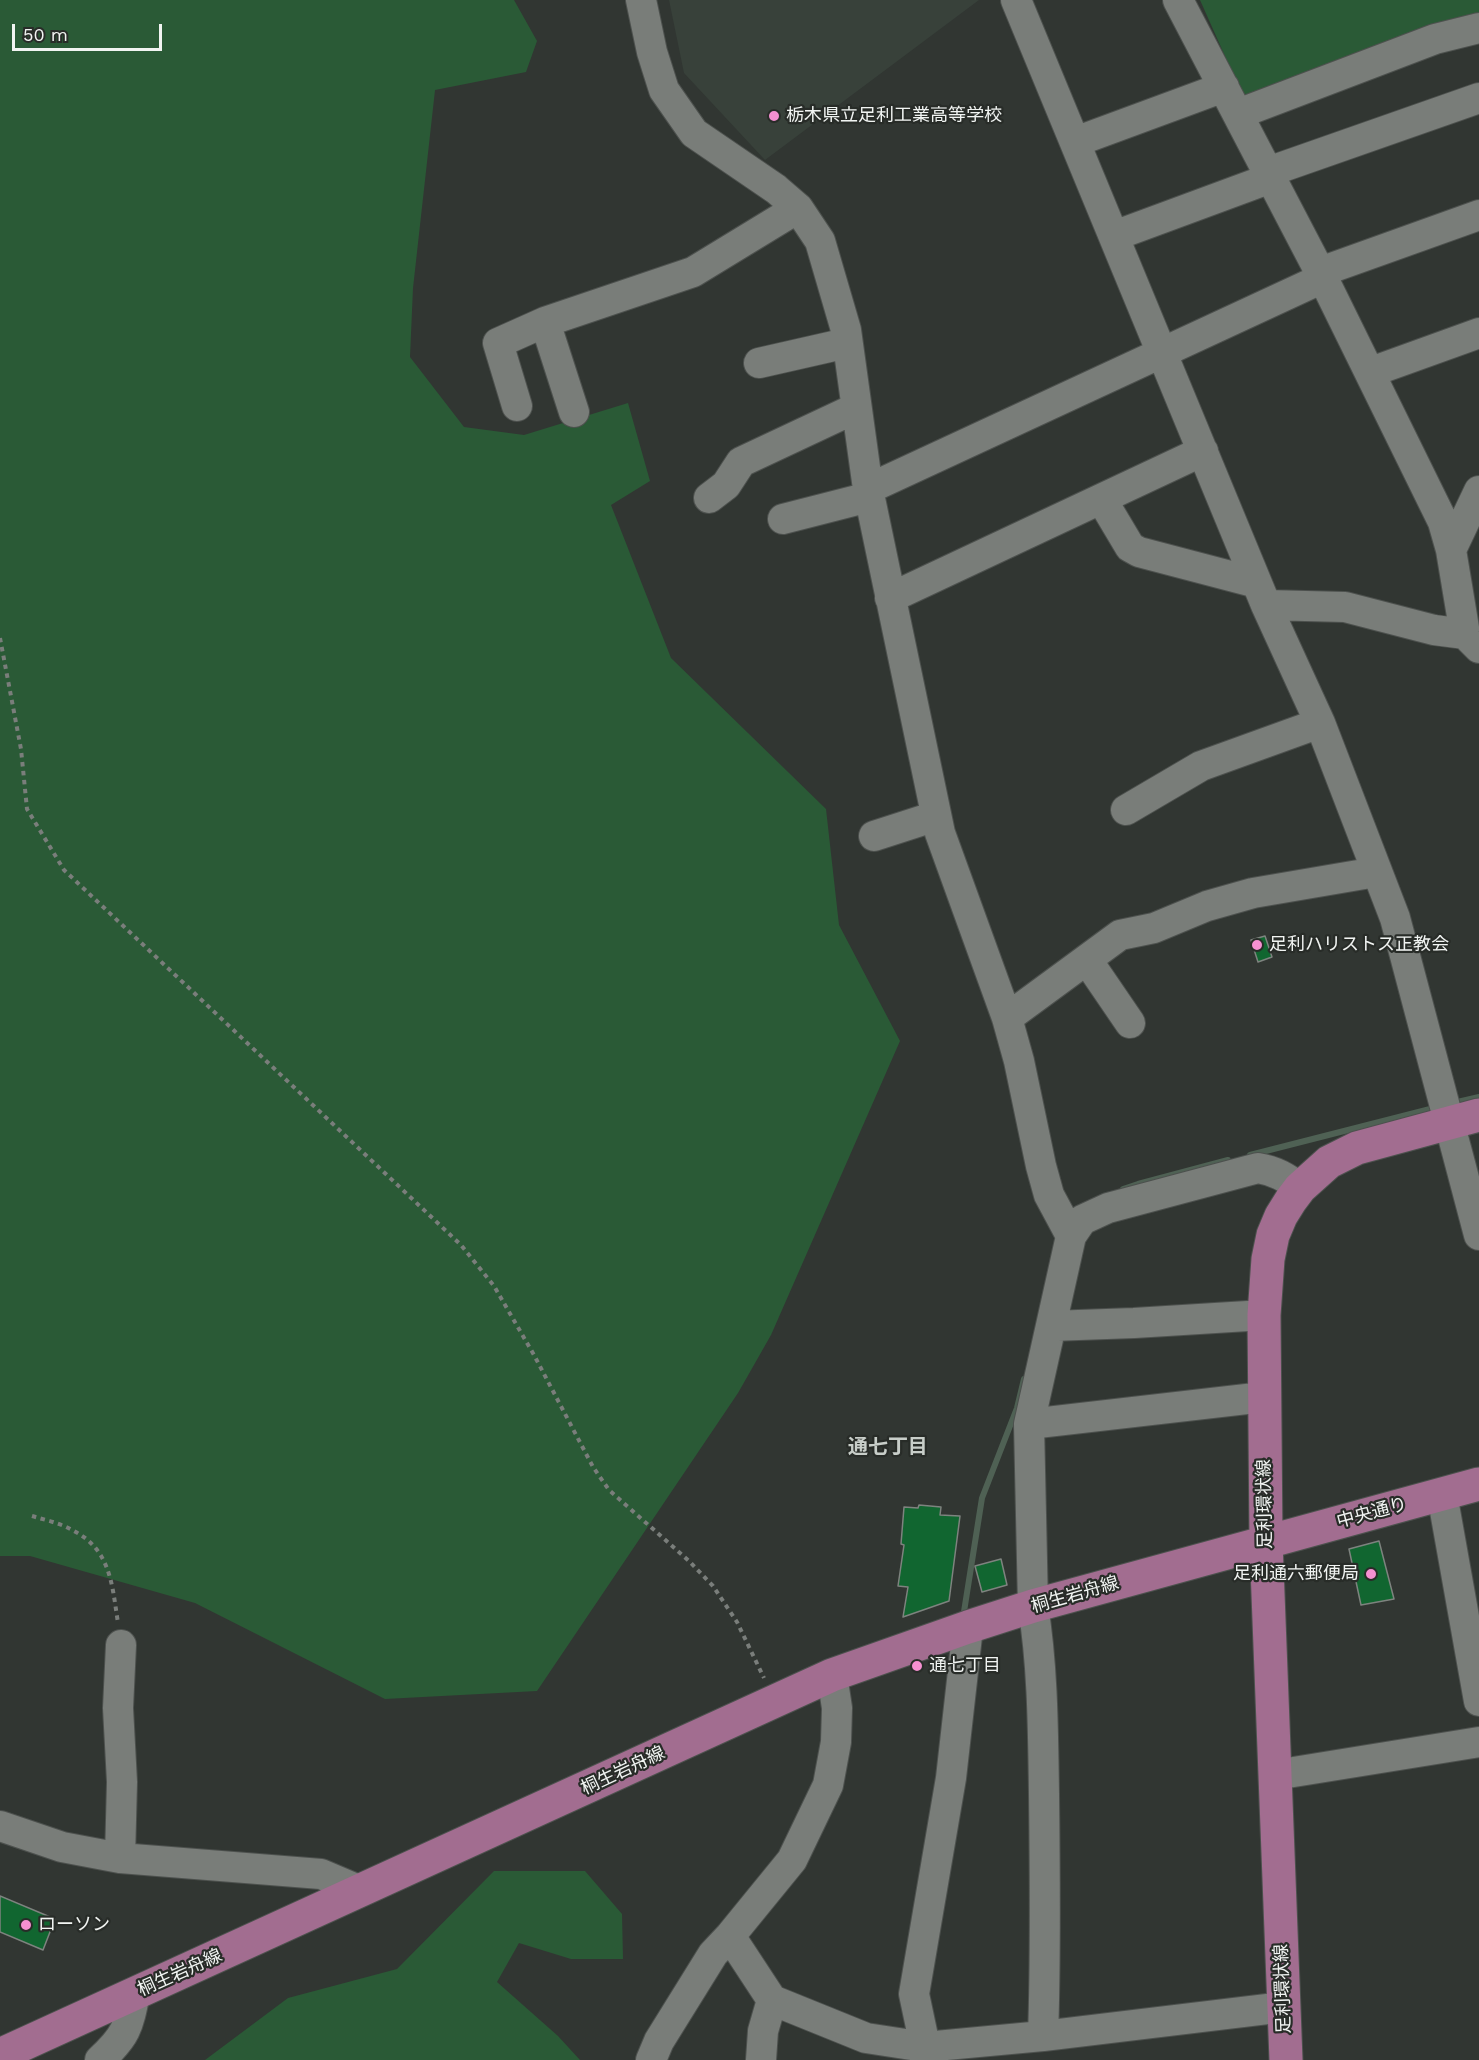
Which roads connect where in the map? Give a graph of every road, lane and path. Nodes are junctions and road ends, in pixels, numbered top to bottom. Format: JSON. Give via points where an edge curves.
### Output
{"nodes":[{"id":1,"x":641,"y":0,"type":"edge"},
{"id":2,"x":1016,"y":0,"type":"edge"},
{"id":3,"x":1178,"y":0,"type":"edge"},
{"id":4,"x":1479,"y":28,"type":"edge"},
{"id":5,"x":1224,"y":87,"type":"junction"},
{"id":6,"x":1479,"y":98,"type":"edge"},
{"id":7,"x":1238,"y":114,"type":"junction"},
{"id":8,"x":1075,"y":142,"type":"junction"},
{"id":9,"x":1270,"y":175,"type":"junction"},
{"id":10,"x":798,"y":208,"type":"junction"},
{"id":11,"x":1479,"y":215,"type":"edge"},
{"id":12,"x":1114,"y":236,"type":"junction"},
{"id":13,"x":1322,"y":275,"type":"junction"},
{"id":14,"x":545,"y":321,"type":"junction"},
{"id":15,"x":1479,"y":333,"type":"edge"},
{"id":16,"x":847,"y":343,"type":"junction"},
{"id":17,"x":1163,"y":352,"type":"junction"},
{"id":18,"x":759,"y":363,"type":"dead end"},
{"id":19,"x":1371,"y":372,"type":"junction"},
{"id":20,"x":517,"y":405,"type":"dead end"},
{"id":21,"x":856,"y":408,"type":"junction"},
{"id":22,"x":574,"y":412,"type":"dead end"},
{"id":23,"x":1203,"y":451,"type":"junction"},
{"id":24,"x":1479,"y":491,"type":"edge"},
{"id":25,"x":868,"y":493,"type":"junction"},
{"id":26,"x":709,"y":498,"type":"dead end"},
{"id":27,"x":1102,"y":500,"type":"junction"},
{"id":28,"x":783,"y":519,"type":"dead end"},
{"id":29,"x":1451,"y":550,"type":"junction"},
{"id":30,"x":1262,"y":594,"type":"junction"},
{"id":31,"x":890,"y":598,"type":"junction"},
{"id":32,"x":0,"y":638,"type":"edge"},
{"id":33,"x":1472,"y":641,"type":"edge"},
{"id":34,"x":1320,"y":723,"type":"junction"},
{"id":35,"x":1126,"y":810,"type":"dead end"},
{"id":36,"x":936,"y":816,"type":"junction"},
{"id":37,"x":874,"y":836,"type":"dead end"},
{"id":38,"x":1376,"y":872,"type":"junction"},
{"id":39,"x":1087,"y":960,"type":"junction"},
{"id":40,"x":1007,"y":1018,"type":"junction"},
{"id":41,"x":1130,"y":1023,"type":"dead end"},
{"id":42,"x":1464,"y":1119,"type":"edge"},
{"id":43,"x":1300,"y":1188,"type":"junction"},
{"id":44,"x":1479,"y":1234,"type":"edge"},
{"id":45,"x":1071,"y":1236,"type":"junction"},
{"id":46,"x":1264,"y":1314,"type":"junction"},
{"id":47,"x":1051,"y":1326,"type":"junction"},
{"id":48,"x":1264,"y":1398,"type":"junction"},
{"id":49,"x":1029,"y":1424,"type":"junction"},
{"id":50,"x":1479,"y":1484,"type":"edge"},
{"id":51,"x":1442,"y":1494,"type":"junction"},
{"id":52,"x":32,"y":1516,"type":"dead end"},
{"id":53,"x":1266,"y":1542,"type":"junction"},
{"id":54,"x":1033,"y":1606,"type":"junction"},
{"id":55,"x":968,"y":1626,"type":"junction"},
{"id":56,"x":121,"y":1645,"type":"joint"},
{"id":57,"x":832,"y":1675,"type":"junction"},
{"id":58,"x":775,"y":1701,"type":"junction"},
{"id":59,"x":1479,"y":1701,"type":"edge"},
{"id":60,"x":1479,"y":1742,"type":"edge"},
{"id":61,"x":1275,"y":1775,"type":"junction"},
{"id":62,"x":0,"y":1826,"type":"edge"},
{"id":63,"x":120,"y":1858,"type":"junction"},
{"id":64,"x":361,"y":1891,"type":"junction"},
{"id":65,"x":730,"y":1936,"type":"junction"},
{"id":66,"x":135,"y":1993,"type":"junction"},
{"id":67,"x":772,"y":2000,"type":"junction"},
{"id":68,"x":1284,"y":2007,"type":"junction"},
{"id":69,"x":1043,"y":2036,"type":"junction"},
{"id":70,"x":926,"y":2054,"type":"edge"},
{"id":71,"x":0,"y":2055,"type":"edge"},
{"id":72,"x":100,"y":2060,"type":"edge"},
{"id":73,"x":651,"y":2060,"type":"edge"},
{"id":74,"x":761,"y":2060,"type":"edge"},
{"id":75,"x":1286,"y":2060,"type":"edge"}],
"edges":[{"from":1,"to":10,"type":"street","via":[[664,90],[694,133]]},
{"from":2,"to":8,"type":"street"},
{"from":3,"to":5,"type":"street"},
{"from":4,"to":7,"type":"street","via":[[1435,39]]},
{"from":5,"to":7,"type":"street"},
{"from":5,"to":8,"type":"street"},
{"from":6,"to":9,"type":"street"},
{"from":7,"to":9,"type":"street"},
{"from":8,"to":12,"type":"street"},
{"from":9,"to":12,"type":"street"},
{"from":9,"to":13,"type":"street"},
{"from":10,"to":14,"type":"street","via":[[693,272]]},
{"from":10,"to":16,"type":"street","via":[[820,241]]},
{"from":11,"to":13,"type":"street"},
{"from":12,"to":17,"type":"street"},
{"from":13,"to":17,"type":"street"},
{"from":13,"to":19,"type":"street"},
{"from":14,"to":20,"type":"street","via":[[498,343]]},
{"from":14,"to":22,"type":"street"},
{"from":15,"to":19,"type":"street"},
{"from":16,"to":18,"type":"street"},
{"from":16,"to":21,"type":"street"},
{"from":17,"to":23,"type":"street"},
{"from":17,"to":25,"type":"street"},
{"from":19,"to":29,"type":"street","via":[[1443,522]]},
{"from":21,"to":25,"type":"street"},
{"from":21,"to":26,"type":"street","via":[[741,462],[726,485]]},
{"from":23,"to":27,"type":"street"},
{"from":23,"to":30,"type":"street"},
{"from":24,"to":29,"type":"street"},
{"from":25,"to":28,"type":"street"},
{"from":25,"to":31,"type":"street"},
{"from":27,"to":30,"type":"street","via":[[1130,547]]},
{"from":27,"to":31,"type":"street"},
{"from":29,"to":33,"type":"street"},
{"from":30,"to":33,"type":"street","via":[[1345,607]]},
{"from":30,"to":34,"type":"street"},
{"from":31,"to":36,"type":"street"},
{"from":32,"to":58,"type":"path","via":[[21,748],[27,809],[64,870],[461,1245],[494,1286],[593,1467],[609,1490],[713,1586],[737,1622]]},
{"from":34,"to":35,"type":"street","via":[[1201,766]]},
{"from":34,"to":38,"type":"street"},
{"from":36,"to":37,"type":"street"},
{"from":36,"to":40,"type":"street"},
{"from":38,"to":39,"type":"street","via":[[1253,893],[1208,906],[1154,928],[1120,935]]},
{"from":38,"to":42,"type":"street"},
{"from":39,"to":40,"type":"street"},
{"from":39,"to":41,"type":"street"},
{"from":40,"to":45,"type":"street","via":[[1049,1195]]},
{"from":42,"to":43,"type":"main road","name":"足利環状線","via":[[1357,1148],[1329,1162]]},
{"from":42,"to":44,"type":"street"},
{"from":43,"to":45,"type":"street","via":[[1274,1171],[1258,1168],[1108,1208],[1082,1220]]},
{"from":43,"to":46,"type":"main road","name":"足利環状線","via":[[1273,1235],[1265,1277]]},
{"from":45,"to":47,"type":"street"},
{"from":46,"to":47,"type":"street"},
{"from":46,"to":48,"type":"main road","name":"足利環状線"},
{"from":47,"to":49,"type":"street"},
{"from":48,"to":49,"type":"street"},
{"from":48,"to":53,"type":"main road","name":"足利環状線"},
{"from":49,"to":54,"type":"street"},
{"from":50,"to":51,"type":"main road","name":"中央通り"},
{"from":51,"to":53,"type":"main road","name":"中央通り"},
{"from":51,"to":59,"type":"street"},
{"from":52,"to":56,"type":"path","via":[[71,1529],[104,1559],[111,1575]]},
{"from":53,"to":54,"type":"main road","name":"桐生岩舟線"},
{"from":53,"to":61,"type":"main road","name":"足利環状線"},
{"from":54,"to":55,"type":"main road","name":"桐生岩舟線"},
{"from":54,"to":69,"type":"street","via":[[1038,1636],[1043,1777]]},
{"from":55,"to":57,"type":"main road","name":"桐生岩舟線"},
{"from":55,"to":70,"type":"street","via":[[951,1778],[914,1985]]},
{"from":56,"to":63,"type":"street"},
{"from":57,"to":58,"type":"main road","name":"桐生岩舟線"},
{"from":57,"to":65,"type":"street","via":[[837,1708],[828,1785],[792,1860]]},
{"from":58,"to":64,"type":"main road","name":"桐生岩舟線"},
{"from":60,"to":61,"type":"street"},
{"from":61,"to":68,"type":"main road","name":"足利環状線"},
{"from":62,"to":63,"type":"street","via":[[62,1847]]},
{"from":63,"to":64,"type":"street","via":[[321,1874]]},
{"from":64,"to":66,"type":"main road","name":"桐生岩舟線"},
{"from":65,"to":67,"type":"street"},
{"from":65,"to":73,"type":"street","via":[[713,1954]]},
{"from":66,"to":71,"type":"main road","name":"桐生岩舟線"},
{"from":66,"to":72,"type":"street","via":[[119,2042]]},
{"from":67,"to":70,"type":"street","via":[[866,2038]]},
{"from":67,"to":74,"type":"street","via":[[763,2031]]},
{"from":68,"to":69,"type":"street"},
{"from":68,"to":75,"type":"main road","name":"足利環状線"},
{"from":69,"to":70,"type":"street"}]}
